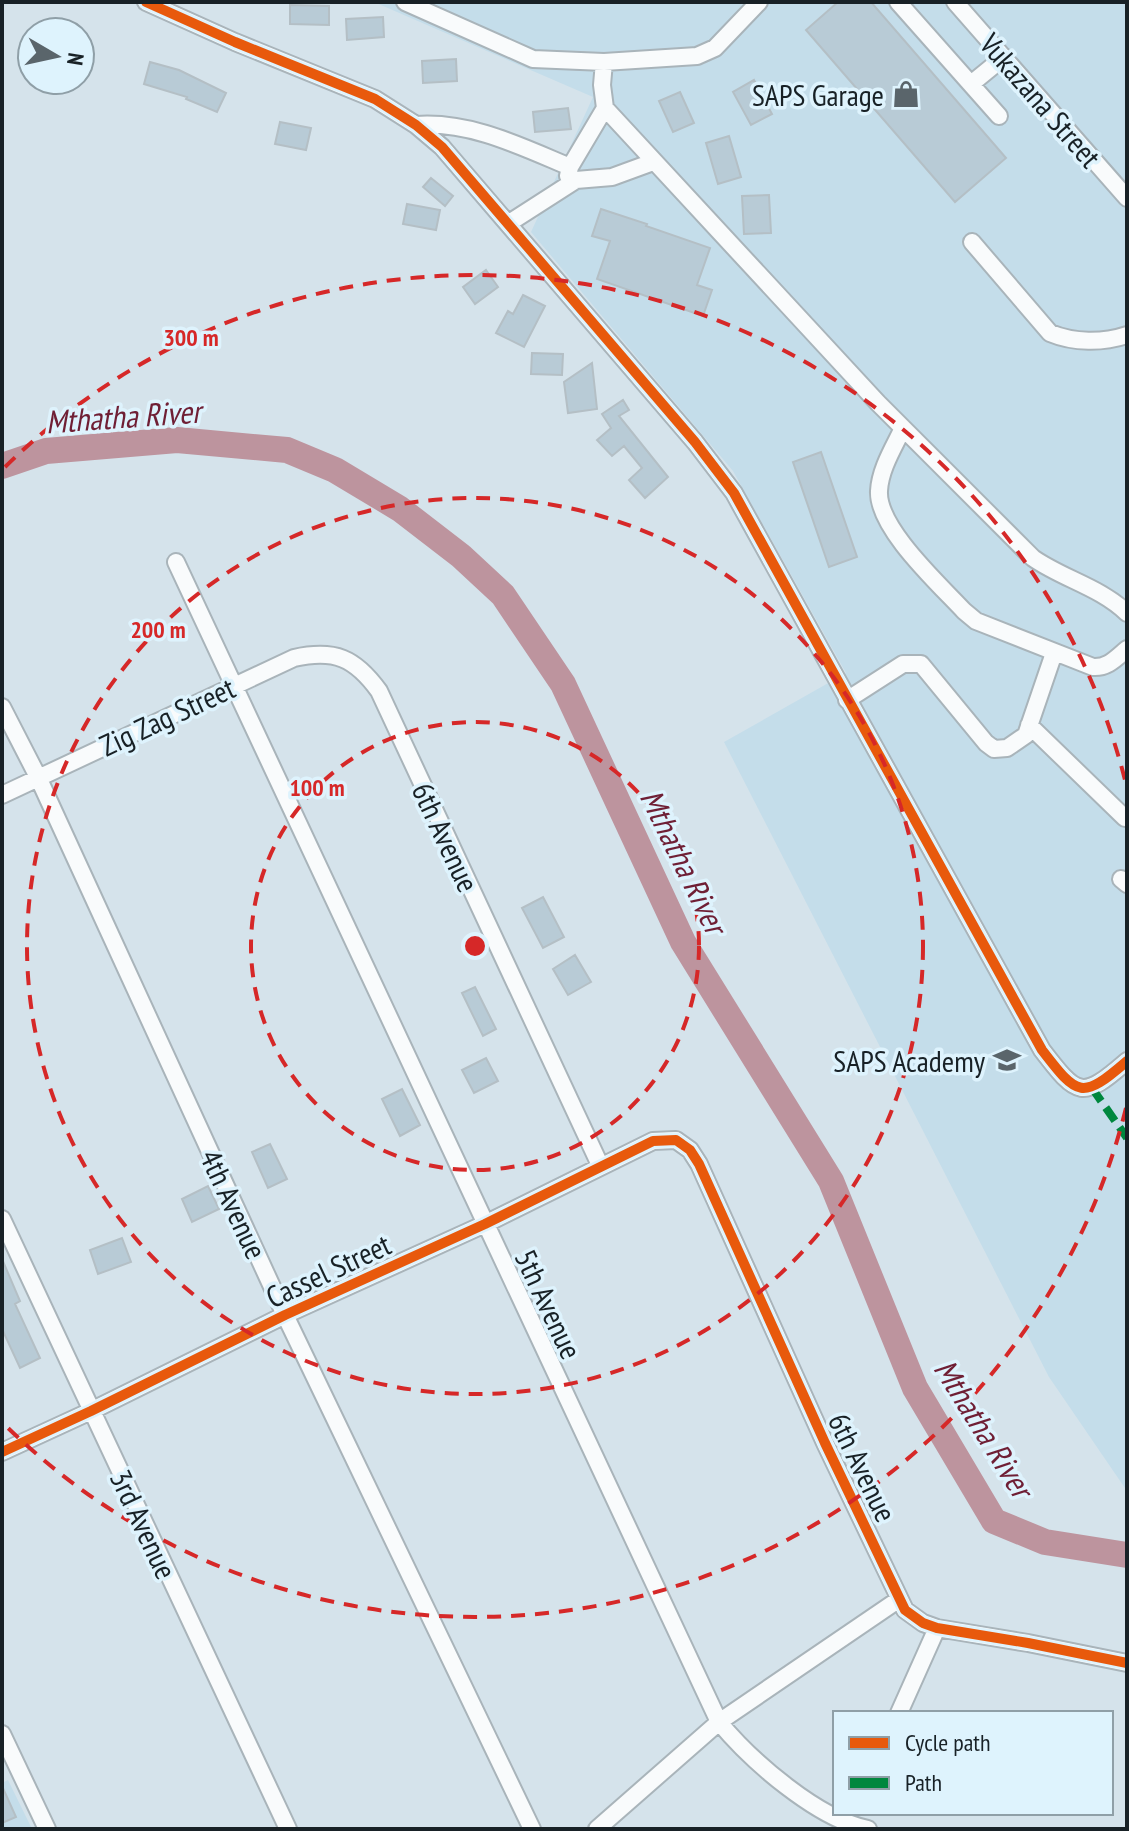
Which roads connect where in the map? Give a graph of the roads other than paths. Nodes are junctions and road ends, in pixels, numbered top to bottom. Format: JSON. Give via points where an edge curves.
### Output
{"nodes":[{"id":1,"x":146,"y":2,"type":"edge"},
{"id":2,"x":405,"y":2,"type":"edge"},
{"id":3,"x":759,"y":2,"type":"edge"},
{"id":4,"x":898,"y":2,"type":"edge"},
{"id":5,"x":955,"y":2,"type":"edge"},
{"id":6,"x":1004,"y":57,"type":"junction"},
{"id":7,"x":604,"y":62,"type":"junction"},
{"id":8,"x":971,"y":84,"type":"junction"},
{"id":9,"x":605,"y":108,"type":"junction"},
{"id":10,"x":999,"y":116,"type":"dead end"},
{"id":11,"x":416,"y":125,"type":"junction"},
{"id":12,"x":653,"y":162,"type":"junction"},
{"id":13,"x":570,"y":167,"type":"junction"},
{"id":14,"x":566,"y":185,"type":"junction"},
{"id":15,"x":1127,"y":198,"type":"edge"},
{"id":16,"x":509,"y":223,"type":"junction"},
{"id":17,"x":972,"y":242,"type":"dead end"},
{"id":18,"x":1127,"y":335,"type":"edge"},
{"id":19,"x":903,"y":428,"type":"junction"},
{"id":20,"x":176,"y":562,"type":"dead end"},
{"id":21,"x":1127,"y":613,"type":"edge"},
{"id":22,"x":1127,"y":649,"type":"edge"},
{"id":23,"x":1054,"y":653,"type":"junction"},
{"id":24,"x":336,"y":657,"type":"joint"},
{"id":25,"x":234,"y":685,"type":"junction"},
{"id":26,"x":847,"y":700,"type":"junction"},
{"id":27,"x":2,"y":707,"type":"edge"},
{"id":28,"x":1029,"y":725,"type":"junction"},
{"id":29,"x":38,"y":777,"type":"junction"},
{"id":30,"x":2,"y":795,"type":"edge"},
{"id":31,"x":1125,"y":818,"type":"dead end"},
{"id":32,"x":1127,"y":1061,"type":"edge"},
{"id":33,"x":676,"y":1140,"type":"joint"},
{"id":34,"x":600,"y":1165,"type":"junction"},
{"id":35,"x":2,"y":1219,"type":"edge"},
{"id":36,"x":485,"y":1224,"type":"junction"},
{"id":37,"x":285,"y":1315,"type":"junction"},
{"id":38,"x":91,"y":1411,"type":"junction"},
{"id":39,"x":2,"y":1452,"type":"edge"},
{"id":40,"x":898,"y":1600,"type":"junction"},
{"id":41,"x":937,"y":1628,"type":"junction"},
{"id":42,"x":1127,"y":1663,"type":"edge"},
{"id":43,"x":900,"y":1711,"type":"edge"},
{"id":44,"x":719,"y":1722,"type":"junction"},
{"id":45,"x":2,"y":1734,"type":"edge"},
{"id":46,"x":833,"y":1815,"type":"edge"},
{"id":47,"x":850,"y":1822,"type":"edge"},
{"id":48,"x":47,"y":1829,"type":"edge"},
{"id":49,"x":288,"y":1829,"type":"edge"},
{"id":50,"x":532,"y":1829,"type":"edge"},
{"id":51,"x":597,"y":1829,"type":"edge"},
{"id":52,"x":868,"y":1829,"type":"edge"}],
"edges":[{"from":1,"to":11,"type":"street","via":[[375,99]]},
{"from":2,"to":7,"type":"street","via":[[533,59]]},
{"from":3,"to":7,"type":"street","via":[[715,48],[697,56]]},
{"from":4,"to":8,"type":"street"},
{"from":5,"to":6,"type":"street","name":"Vukazana Street"},
{"from":6,"to":8,"type":"street"},
{"from":6,"to":15,"type":"street","name":"Vukazana Street"},
{"from":7,"to":9,"type":"street"},
{"from":8,"to":10,"type":"street"},
{"from":9,"to":12,"type":"street"},
{"from":9,"to":13,"type":"street"},
{"from":11,"to":13,"type":"street","via":[[447,124],[488,134]]},
{"from":11,"to":16,"type":"street"},
{"from":12,"to":14,"type":"street","via":[[612,177]]},
{"from":12,"to":19,"type":"street"},
{"from":13,"to":14,"type":"street"},
{"from":14,"to":16,"type":"street"},
{"from":16,"to":26,"type":"street","via":[[723,477]]},
{"from":17,"to":18,"type":"street","via":[[1050,333],[1097,341]]},
{"from":19,"to":21,"type":"street","via":[[1033,558],[1106,596]]},
{"from":19,"to":23,"type":"street","via":[[878,496],[899,538],[970,617]]},
{"from":20,"to":25,"type":"street","name":"5th Avenue"},
{"from":22,"to":23,"type":"street","via":[[1102,668]]},
{"from":23,"to":28,"type":"street"},
{"from":24,"to":25,"type":"street","name":"Zig Zag Street","via":[[294,658]]},
{"from":24,"to":34,"type":"street","name":"6th Avenue","via":[[362,669],[379,691]]},
{"from":25,"to":29,"type":"street","name":"Zig Zag Street"},
{"from":25,"to":36,"type":"street","name":"5th Avenue"},
{"from":26,"to":28,"type":"street","via":[[903,664],[915,662],[927,668],[994,749],[1016,743]]},
{"from":26,"to":32,"type":"street","via":[[1059,1073],[1073,1085],[1092,1088]]},
{"from":27,"to":29,"type":"street","name":"4th Avenue"},
{"from":28,"to":31,"type":"street"},
{"from":29,"to":30,"type":"street","name":"Zig Zag Street"},
{"from":29,"to":37,"type":"street","name":"4th Avenue"},
{"from":33,"to":34,"type":"street","name":"Cassel Street","via":[[653,1141]]},
{"from":33,"to":40,"type":"street","name":"6th Avenue","via":[[699,1164]]},
{"from":34,"to":36,"type":"street","name":"Cassel Street"},
{"from":35,"to":38,"type":"street","name":"3rd Avenue"},
{"from":36,"to":37,"type":"street","name":"Cassel Street"},
{"from":36,"to":44,"type":"street","name":"5th Avenue"},
{"from":37,"to":38,"type":"street","name":"Cassel Street"},
{"from":37,"to":50,"type":"street","name":"4th Avenue"},
{"from":38,"to":39,"type":"street","name":"Cassel Street"},
{"from":38,"to":49,"type":"street","name":"3rd Avenue"},
{"from":40,"to":41,"type":"street","name":"6th Avenue","via":[[912,1616]]},
{"from":40,"to":44,"type":"street"},
{"from":41,"to":42,"type":"street","name":"6th Avenue"},
{"from":41,"to":43,"type":"street"},
{"from":44,"to":46,"type":"street","name":"5th Avenue","via":[[777,1777]]},
{"from":44,"to":51,"type":"street"},
{"from":45,"to":48,"type":"street"},
{"from":47,"to":52,"type":"street","name":"5th Avenue"}]}
